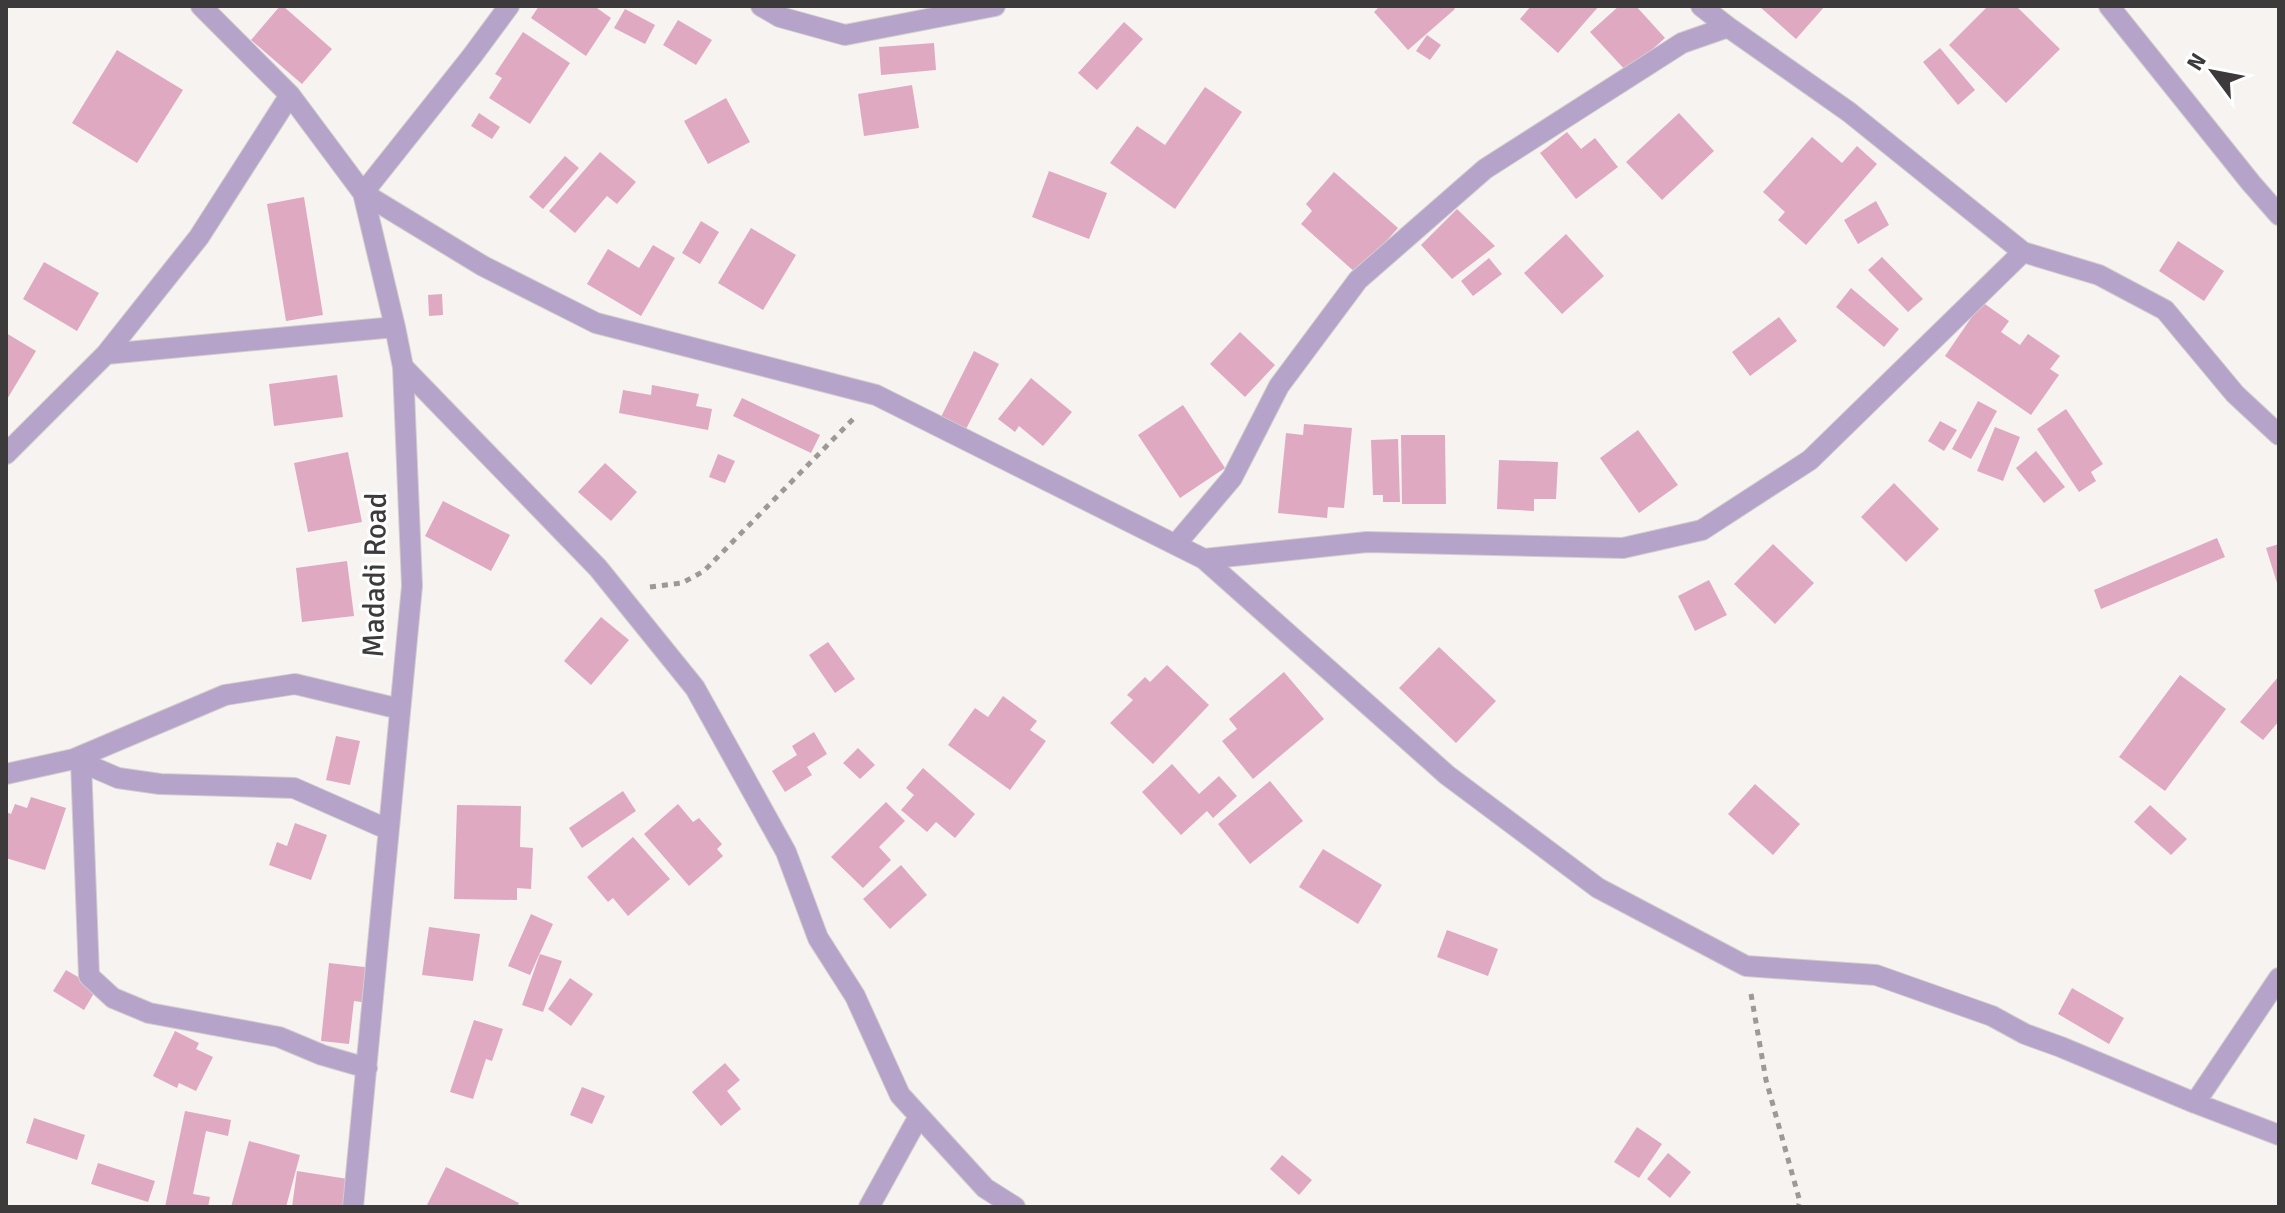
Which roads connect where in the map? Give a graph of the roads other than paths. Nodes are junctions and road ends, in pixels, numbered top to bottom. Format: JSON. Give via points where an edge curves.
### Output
{"nodes":[{"id":1,"x":201,"y":6,"type":"edge"},
{"id":2,"x":509,"y":6,"type":"edge"},
{"id":3,"x":761,"y":6,"type":"edge"},
{"id":4,"x":995,"y":6,"type":"edge"},
{"id":5,"x":1701,"y":6,"type":"edge"},
{"id":6,"x":2109,"y":6,"type":"edge"},
{"id":7,"x":1728,"y":27,"type":"junction"},
{"id":8,"x":290,"y":95,"type":"junction"},
{"id":9,"x":363,"y":193,"type":"junction"},
{"id":10,"x":2279,"y":215,"type":"edge"},
{"id":11,"x":2023,"y":252,"type":"junction"},
{"id":12,"x":395,"y":327,"type":"junction"},
{"id":13,"x":106,"y":354,"type":"junction"},
{"id":14,"x":403,"y":367,"type":"junction"},
{"id":15,"x":2279,"y":435,"type":"edge"},
{"id":16,"x":6,"y":454,"type":"edge"},
{"id":17,"x":1176,"y":544,"type":"junction"},
{"id":18,"x":1204,"y":559,"type":"junction"},
{"id":19,"x":400,"y":709,"type":"junction"},
{"id":20,"x":78,"y":760,"type":"junction"},
{"id":21,"x":6,"y":774,"type":"edge"},
{"id":22,"x":387,"y":829,"type":"junction"},
{"id":23,"x":2279,"y":978,"type":"edge"},
{"id":24,"x":367,"y":1068,"type":"junction"},
{"id":25,"x":2195,"y":1103,"type":"junction"},
{"id":26,"x":919,"y":1116,"type":"junction"},
{"id":27,"x":2279,"y":1135,"type":"edge"},
{"id":28,"x":353,"y":1207,"type":"edge"},
{"id":29,"x":869,"y":1207,"type":"edge"},
{"id":30,"x":1015,"y":1207,"type":"edge"}],
"edges":[{"from":1,"to":8,"type":"street","name":"Madadi Road"},
{"from":2,"to":9,"type":"street"},
{"from":3,"to":4,"type":"street","via":[[780,17],[845,35]]},
{"from":5,"to":7,"type":"street"},
{"from":6,"to":10,"type":"street"},
{"from":7,"to":11,"type":"street","via":[[1849,112]]},
{"from":7,"to":17,"type":"street","via":[[1682,43],[1485,169],[1358,280],[1279,386],[1232,478]]},
{"from":8,"to":9,"type":"street","name":"Madadi Road"},
{"from":8,"to":13,"type":"street","via":[[199,237]]},
{"from":9,"to":12,"type":"street","name":"Madadi Road"},
{"from":9,"to":17,"type":"street","via":[[483,266],[596,323],[876,395]]},
{"from":11,"to":15,"type":"street","via":[[2099,275],[2165,310],[2235,394]]},
{"from":11,"to":18,"type":"street","via":[[1810,460],[1702,530],[1623,548],[1367,542]]},
{"from":12,"to":13,"type":"street"},
{"from":12,"to":14,"type":"street","name":"Madadi Road"},
{"from":13,"to":16,"type":"street"},
{"from":14,"to":19,"type":"street","name":"Madadi Road","via":[[412,586]]},
{"from":14,"to":26,"type":"street","via":[[598,568],[695,688],[786,852],[818,938],[855,996],[900,1095]]},
{"from":17,"to":18,"type":"street"},
{"from":18,"to":25,"type":"street","via":[[1447,775],[1598,888],[1746,966],[1876,975],[1992,1016]]},
{"from":19,"to":20,"type":"street","via":[[295,684],[225,695]]},
{"from":19,"to":22,"type":"street","name":"Madadi Road"},
{"from":20,"to":21,"type":"street"},
{"from":20,"to":22,"type":"street","via":[[118,778],[160,784],[294,788]]},
{"from":20,"to":24,"type":"street","via":[[89,976],[113,998],[149,1013],[279,1037]]},
{"from":22,"to":24,"type":"street","name":"Madadi Road"},
{"from":23,"to":25,"type":"street"},
{"from":24,"to":28,"type":"street","name":"Madadi Road"},
{"from":25,"to":27,"type":"street"},
{"from":26,"to":29,"type":"street"},
{"from":26,"to":30,"type":"street","via":[[985,1188]]}]}
